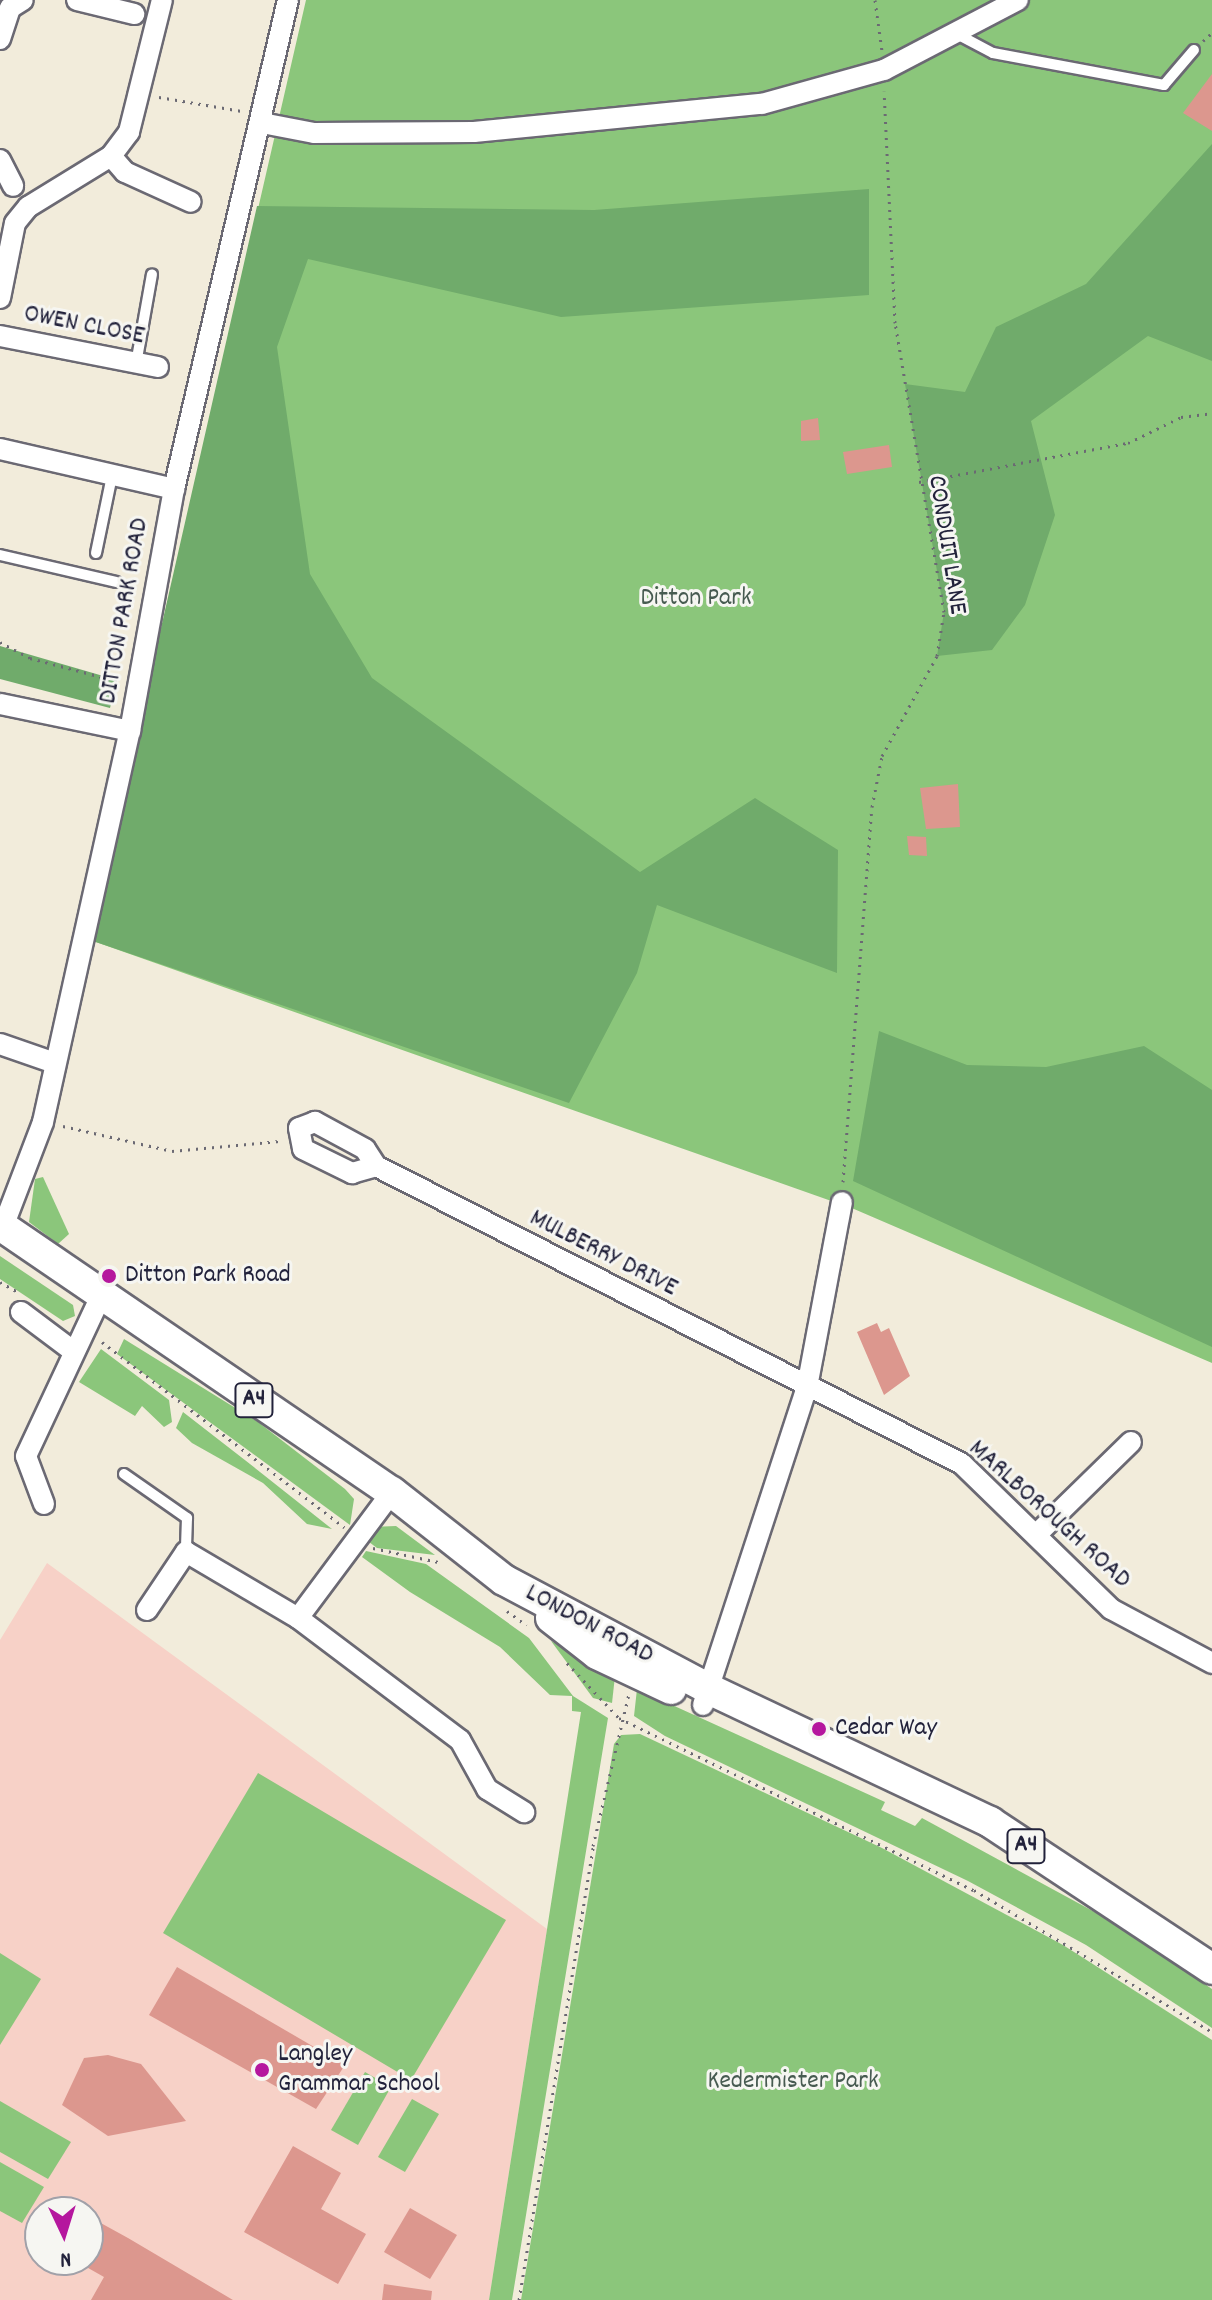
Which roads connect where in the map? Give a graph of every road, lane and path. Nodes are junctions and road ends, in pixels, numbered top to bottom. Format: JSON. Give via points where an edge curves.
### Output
{"nodes":[{"id":1,"x":23,"y":0,"type":"edge"},
{"id":2,"x":77,"y":0,"type":"edge"},
{"id":3,"x":162,"y":0,"type":"edge"},
{"id":4,"x":288,"y":0,"type":"edge"},
{"id":5,"x":875,"y":0,"type":"edge"},
{"id":6,"x":1018,"y":0,"type":"edge"},
{"id":7,"x":134,"y":14,"type":"dead end"},
{"id":8,"x":955,"y":33,"type":"junction"},
{"id":9,"x":0,"y":39,"type":"edge"},
{"id":10,"x":1194,"y":50,"type":"dead end"},
{"id":11,"x":884,"y":70,"type":"junction"},
{"id":12,"x":139,"y":94,"type":"junction"},
{"id":13,"x":263,"y":119,"type":"junction"},
{"id":14,"x":111,"y":156,"type":"junction"},
{"id":15,"x":0,"y":160,"type":"edge"},
{"id":16,"x":13,"y":186,"type":"dead end"},
{"id":17,"x":191,"y":202,"type":"dead end"},
{"id":18,"x":14,"y":219,"type":"edge"},
{"id":19,"x":152,"y":274,"type":"dead end"},
{"id":20,"x":0,"y":298,"type":"edge"},
{"id":21,"x":0,"y":336,"type":"edge"},
{"id":22,"x":136,"y":364,"type":"junction"},
{"id":23,"x":158,"y":367,"type":"dead end"},
{"id":24,"x":1212,"y":413,"type":"edge"},
{"id":25,"x":0,"y":449,"type":"edge"},
{"id":26,"x":112,"y":476,"type":"junction"},
{"id":27,"x":919,"y":482,"type":"junction"},
{"id":28,"x":174,"y":489,"type":"junction"},
{"id":29,"x":96,"y":553,"type":"dead end"},
{"id":30,"x":0,"y":555,"type":"edge"},
{"id":31,"x":116,"y":582,"type":"dead end"},
{"id":32,"x":0,"y":642,"type":"edge"},
{"id":33,"x":126,"y":684,"type":"dead end"},
{"id":34,"x":0,"y":704,"type":"edge"},
{"id":35,"x":130,"y":731,"type":"junction"},
{"id":36,"x":0,"y":1044,"type":"edge"},
{"id":37,"x":55,"y":1063,"type":"junction"},
{"id":38,"x":43,"y":1122,"type":"junction"},
{"id":39,"x":296,"y":1139,"type":"junction"},
{"id":40,"x":376,"y":1166,"type":"junction"},
{"id":41,"x":842,"y":1202,"type":"joint"},
{"id":42,"x":2,"y":1226,"type":"edge"},
{"id":43,"x":0,"y":1282,"type":"edge"},
{"id":44,"x":100,"y":1298,"type":"junction"},
{"id":45,"x":24,"y":1305,"type":"joint"},
{"id":46,"x":83,"y":1329,"type":"junction"},
{"id":47,"x":73,"y":1351,"type":"junction"},
{"id":48,"x":807,"y":1387,"type":"junction"},
{"id":49,"x":1131,"y":1442,"type":"dead end"},
{"id":50,"x":124,"y":1474,"type":"dead end"},
{"id":51,"x":392,"y":1492,"type":"junction"},
{"id":52,"x":44,"y":1504,"type":"dead end"},
{"id":53,"x":1038,"y":1533,"type":"junction"},
{"id":54,"x":357,"y":1536,"type":"junction"},
{"id":55,"x":186,"y":1552,"type":"junction"},
{"id":56,"x":450,"y":1570,"type":"dead end"},
{"id":57,"x":503,"y":1594,"type":"junction"},
{"id":58,"x":147,"y":1610,"type":"dead end"},
{"id":59,"x":298,"y":1618,"type":"junction"},
{"id":60,"x":540,"y":1635,"type":"dead end"},
{"id":61,"x":561,"y":1655,"type":"dead end"},
{"id":62,"x":1212,"y":1663,"type":"edge"},
{"id":63,"x":633,"y":1686,"type":"dead end"},
{"id":64,"x":707,"y":1697,"type":"junction"},
{"id":65,"x":619,"y":1718,"type":"junction"},
{"id":66,"x":524,"y":1812,"type":"dead end"},
{"id":67,"x":1212,"y":1969,"type":"edge"},
{"id":68,"x":1212,"y":2032,"type":"edge"},
{"id":69,"x":519,"y":2300,"type":"edge"}],
"edges":[{"from":1,"to":9,"type":"street","via":[[10,8]]},
{"from":2,"to":7,"type":"street"},
{"from":3,"to":12,"type":"street"},
{"from":4,"to":13,"type":"street","name":"DITTON PARK ROAD"},
{"from":5,"to":11,"type":"path","name":"CONDUIT LANE"},
{"from":6,"to":8,"type":"street"},
{"from":8,"to":10,"type":"lane","via":[[993,53],[1164,85]]},
{"from":8,"to":11,"type":"street"},
{"from":11,"to":13,"type":"street","via":[[762,104],[474,132],[314,133]]},
{"from":11,"to":27,"type":"path","name":"CONDUIT LANE","via":[[895,323]]},
{"from":12,"to":13,"type":"path"},
{"from":12,"to":14,"type":"street","via":[[129,132]]},
{"from":13,"to":28,"type":"street","name":"DITTON PARK ROAD"},
{"from":14,"to":17,"type":"street","via":[[125,172]]},
{"from":14,"to":18,"type":"street"},
{"from":15,"to":16,"type":"street"},
{"from":18,"to":20,"type":"street"},
{"from":19,"to":22,"type":"lane"},
{"from":21,"to":22,"type":"street","name":"OWEN CLOSE"},
{"from":22,"to":23,"type":"street","name":"OWEN CLOSE"},
{"from":24,"to":27,"type":"path","via":[[1181,417],[1128,443]]},
{"from":25,"to":26,"type":"street"},
{"from":26,"to":28,"type":"street"},
{"from":26,"to":29,"type":"lane"},
{"from":27,"to":41,"type":"path","name":"CONDUIT LANE","via":[[944,612],[937,656],[882,756],[872,807]]},
{"from":28,"to":35,"type":"street","name":"DITTON PARK ROAD"},
{"from":30,"to":31,"type":"lane"},
{"from":32,"to":33,"type":"path","via":[[30,658]]},
{"from":34,"to":35,"type":"street"},
{"from":35,"to":37,"type":"street","name":"DITTON PARK ROAD"},
{"from":36,"to":37,"type":"street"},
{"from":37,"to":38,"type":"street","name":"DITTON PARK ROAD"},
{"from":38,"to":39,"type":"path","via":[[172,1151]]},
{"from":38,"to":42,"type":"street","name":"DITTON PARK ROAD"},
{"from":39,"to":40,"type":"street","name":"MULBERRY DRIVE","via":[[352,1173]]},
{"from":39,"to":40,"type":"street","name":"MULBERRY DRIVE","via":[[299,1128],[315,1122],[365,1149]]},
{"from":40,"to":48,"type":"street","name":"MULBERRY DRIVE"},
{"from":41,"to":48,"type":"street"},
{"from":42,"to":44,"type":"main road","name":"LONDON ROAD","number":"A4"},
{"from":43,"to":45,"type":"path"},
{"from":44,"to":46,"type":"street"},
{"from":44,"to":51,"type":"main road","name":"LONDON ROAD","number":"A4"},
{"from":45,"to":47,"type":"street"},
{"from":46,"to":47,"type":"street"},
{"from":46,"to":54,"type":"path"},
{"from":47,"to":52,"type":"street","via":[[26,1456]]},
{"from":48,"to":53,"type":"street","name":"MARLBOROUGH ROAD","via":[[962,1464]]},
{"from":48,"to":64,"type":"street"},
{"from":49,"to":53,"type":"street"},
{"from":50,"to":55,"type":"lane","via":[[187,1518]]},
{"from":51,"to":54,"type":"street"},
{"from":51,"to":57,"type":"main road","name":"LONDON ROAD","number":"A4"},
{"from":53,"to":62,"type":"street","name":"MARLBOROUGH ROAD","via":[[1111,1609]]},
{"from":54,"to":56,"type":"path","via":[[378,1551],[437,1561]]},
{"from":54,"to":59,"type":"street"},
{"from":55,"to":58,"type":"street"},
{"from":55,"to":59,"type":"street"},
{"from":57,"to":60,"type":"path"},
{"from":57,"to":64,"type":"main road","name":"LONDON ROAD","via":[[597,1654]]},
{"from":59,"to":66,"type":"street","via":[[460,1740],[487,1789]]},
{"from":61,"to":65,"type":"path"},
{"from":63,"to":65,"type":"path"},
{"from":64,"to":67,"type":"main road","name":"LONDON ROAD","number":"A4","via":[[782,1744],[828,1745],[990,1822]]},
{"from":65,"to":68,"type":"path","via":[[974,1890]]},
{"from":65,"to":69,"type":"path"}]}
